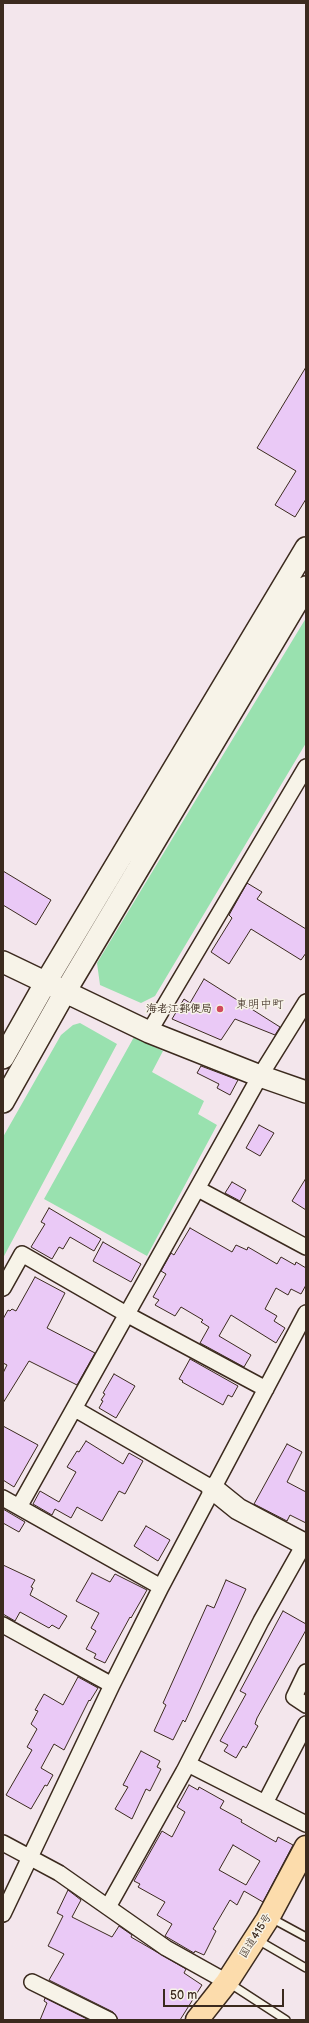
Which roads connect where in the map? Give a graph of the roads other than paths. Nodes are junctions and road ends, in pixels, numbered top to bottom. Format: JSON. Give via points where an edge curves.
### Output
{"nodes":[{"id":1,"x":306,"y":548,"type":"edge"},
{"id":2,"x":306,"y":587,"type":"edge"},
{"id":3,"x":306,"y":767,"type":"edge"},
{"id":4,"x":3,"y":962,"type":"edge"},
{"id":5,"x":46,"y":982,"type":"junction"},
{"id":6,"x":65,"y":992,"type":"junction"},
{"id":7,"x":306,"y":1002,"type":"edge"},
{"id":8,"x":149,"y":1032,"type":"junction"},
{"id":9,"x":3,"y":1058,"type":"edge"},
{"id":10,"x":260,"y":1076,"type":"junction"},
{"id":11,"x":306,"y":1092,"type":"edge"},
{"id":12,"x":3,"y":1102,"type":"edge"},
{"id":13,"x":198,"y":1189,"type":"junction"},
{"id":14,"x":306,"y":1247,"type":"edge"},
{"id":15,"x":3,"y":1288,"type":"edge"},
{"id":16,"x":306,"y":1313,"type":"edge"},
{"id":17,"x":128,"y":1315,"type":"junction"},
{"id":18,"x":266,"y":1389,"type":"junction"},
{"id":19,"x":75,"y":1409,"type":"junction"},
{"id":20,"x":219,"y":1494,"type":"junction"},
{"id":21,"x":3,"y":1498,"type":"edge"},
{"id":22,"x":19,"y":1507,"type":"junction"},
{"id":23,"x":305,"y":1544,"type":"edge"},
{"id":24,"x":161,"y":1587,"type":"junction"},
{"id":25,"x":4,"y":1629,"type":"edge"},
{"id":26,"x":306,"y":1672,"type":"edge"},
{"id":27,"x":112,"y":1685,"type":"junction"},
{"id":28,"x":306,"y":1705,"type":"edge"},
{"id":29,"x":306,"y":1724,"type":"edge"},
{"id":30,"x":188,"y":1764,"type":"junction"},
{"id":31,"x":265,"y":1803,"type":"junction"},
{"id":32,"x":306,"y":1824,"type":"edge"},
{"id":33,"x":3,"y":1844,"type":"edge"},
{"id":34,"x":306,"y":1847,"type":"edge"},
{"id":35,"x":36,"y":1862,"type":"junction"},
{"id":36,"x":108,"y":1908,"type":"junction"},
{"id":37,"x":3,"y":1914,"type":"edge"},
{"id":38,"x":269,"y":1916,"type":"junction"},
{"id":39,"x":306,"y":1937,"type":"edge"},
{"id":40,"x":255,"y":1938,"type":"junction"},
{"id":41,"x":306,"y":1968,"type":"edge"},
{"id":42,"x":32,"y":1982,"type":"dead end"},
{"id":43,"x":227,"y":1982,"type":"junction"},
{"id":44,"x":110,"y":2020,"type":"edge"},
{"id":45,"x":197,"y":2020,"type":"edge"},
{"id":46,"x":286,"y":2020,"type":"edge"}],
"edges":[{"from":1,"to":5,"type":"street"},
{"from":2,"to":6,"type":"street"},
{"from":3,"to":8,"type":"street"},
{"from":4,"to":5,"type":"street"},
{"from":5,"to":6,"type":"street"},
{"from":5,"to":9,"type":"street"},
{"from":6,"to":8,"type":"street"},
{"from":6,"to":12,"type":"street"},
{"from":7,"to":10,"type":"street"},
{"from":8,"to":10,"type":"street"},
{"from":10,"to":11,"type":"street"},
{"from":10,"to":13,"type":"street"},
{"from":13,"to":14,"type":"street"},
{"from":13,"to":17,"type":"street"},
{"from":15,"to":17,"type":"street","via":[[22,1254]]},
{"from":16,"to":18,"type":"street"},
{"from":17,"to":18,"type":"street"},
{"from":17,"to":19,"type":"street"},
{"from":18,"to":20,"type":"street"},
{"from":19,"to":20,"type":"street"},
{"from":19,"to":22,"type":"street"},
{"from":20,"to":23,"type":"street","via":[[238,1509]]},
{"from":20,"to":24,"type":"street"},
{"from":21,"to":22,"type":"street"},
{"from":22,"to":24,"type":"street"},
{"from":23,"to":30,"type":"street","via":[[261,1621]]},
{"from":24,"to":27,"type":"street"},
{"from":25,"to":27,"type":"street"},
{"from":26,"to":28,"type":"street","via":[[294,1697]]},
{"from":27,"to":35,"type":"street"},
{"from":29,"to":31,"type":"street"},
{"from":30,"to":31,"type":"street"},
{"from":30,"to":36,"type":"street"},
{"from":31,"to":32,"type":"street"},
{"from":33,"to":35,"type":"street"},
{"from":34,"to":38,"type":"highway","name":"国道415号"},
{"from":35,"to":36,"type":"street","via":[[59,1873]]},
{"from":35,"to":37,"type":"street"},
{"from":36,"to":43,"type":"street","via":[[166,1948]]},
{"from":38,"to":39,"type":"lane"},
{"from":38,"to":40,"type":"highway","name":"国道415号"},
{"from":40,"to":41,"type":"lane"},
{"from":40,"to":43,"type":"highway","name":"国道415号"},
{"from":42,"to":44,"type":"street"},
{"from":43,"to":45,"type":"highway","name":"国道415号"},
{"from":43,"to":46,"type":"lane"}]}
